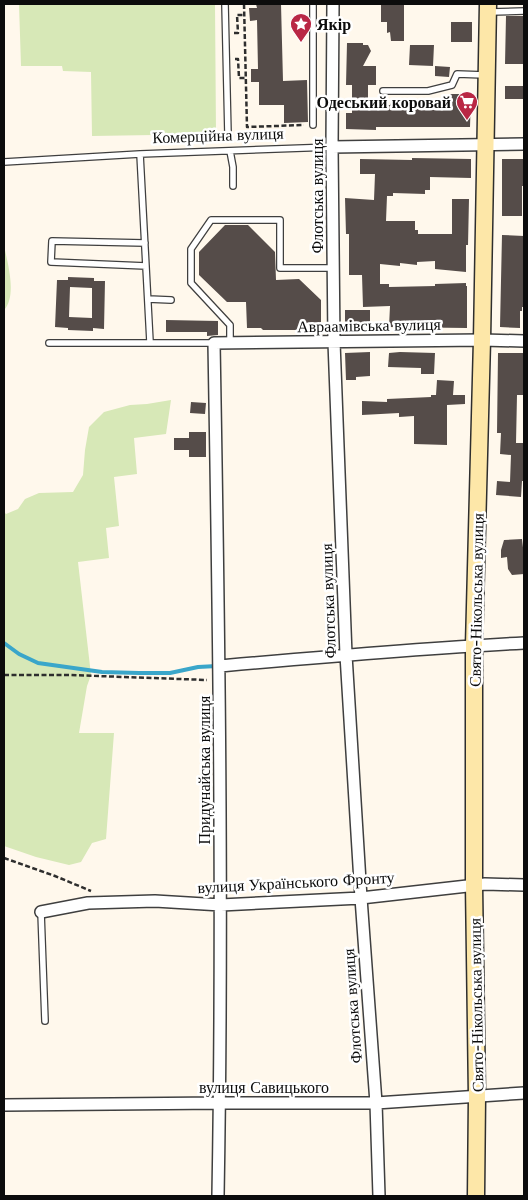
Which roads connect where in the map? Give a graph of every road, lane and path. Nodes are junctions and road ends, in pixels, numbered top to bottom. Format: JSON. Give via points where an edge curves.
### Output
{"nodes":[{"id":1,"x":225,"y":4,"type":"edge"},
{"id":2,"x":244,"y":4,"type":"edge"},
{"id":3,"x":313,"y":4,"type":"edge"},
{"id":4,"x":333,"y":4,"type":"edge"},
{"id":5,"x":488,"y":8,"type":"edge"},
{"id":6,"x":524,"y":11,"type":"edge"},
{"id":7,"x":244,"y":14,"type":"junction"},
{"id":8,"x":238,"y":31,"type":"dead end"},
{"id":9,"x":238,"y":61,"type":"dead end"},
{"id":10,"x":487,"y":75,"type":"junction"},
{"id":11,"x":246,"y":78,"type":"junction"},
{"id":12,"x":383,"y":91,"type":"dead end"},
{"id":13,"x":314,"y":125,"type":"joint"},
{"id":14,"x":228,"y":135,"type":"dead end"},
{"id":15,"x":486,"y":144,"type":"junction"},
{"id":16,"x":524,"y":144,"type":"edge"},
{"id":17,"x":332,"y":146,"type":"junction"},
{"id":18,"x":230,"y":151,"type":"junction"},
{"id":19,"x":140,"y":154,"type":"junction"},
{"id":20,"x":4,"y":162,"type":"edge"},
{"id":21,"x":233,"y":186,"type":"dead end"},
{"id":22,"x":145,"y":243,"type":"junction"},
{"id":23,"x":146,"y":266,"type":"junction"},
{"id":24,"x":334,"y":268,"type":"junction"},
{"id":25,"x":148,"y":300,"type":"junction"},
{"id":26,"x":171,"y":300,"type":"dead end"},
{"id":27,"x":482,"y":340,"type":"junction"},
{"id":28,"x":524,"y":341,"type":"edge"},
{"id":29,"x":150,"y":342,"type":"junction"},
{"id":30,"x":334,"y":342,"type":"junction"},
{"id":31,"x":49,"y":343,"type":"dead end"},
{"id":32,"x":214,"y":343,"type":"junction"},
{"id":33,"x":230,"y":343,"type":"junction"},
{"id":34,"x":524,"y":643,"type":"edge"},
{"id":35,"x":474,"y":646,"type":"junction"},
{"id":36,"x":346,"y":655,"type":"junction"},
{"id":37,"x":219,"y":666,"type":"junction"},
{"id":38,"x":4,"y":675,"type":"edge"},
{"id":39,"x":219,"y":678,"type":"junction"},
{"id":40,"x":4,"y":858,"type":"edge"},
{"id":41,"x":474,"y":885,"type":"junction"},
{"id":42,"x":524,"y":885,"type":"edge"},
{"id":43,"x":92,"y":891,"type":"dead end"},
{"id":44,"x":361,"y":898,"type":"junction"},
{"id":45,"x":221,"y":905,"type":"junction"},
{"id":46,"x":41,"y":912,"type":"joint"},
{"id":47,"x":46,"y":1021,"type":"dead end"},
{"id":48,"x":524,"y":1093,"type":"edge"},
{"id":49,"x":477,"y":1097,"type":"junction"},
{"id":50,"x":220,"y":1103,"type":"junction"},
{"id":51,"x":376,"y":1103,"type":"junction"},
{"id":52,"x":4,"y":1104,"type":"edge"},
{"id":53,"x":218,"y":1196,"type":"edge"},
{"id":54,"x":379,"y":1196,"type":"edge"},
{"id":55,"x":476,"y":1196,"type":"edge"}],
"edges":[{"from":1,"to":14,"type":"lane"},
{"from":2,"to":7,"type":"path"},
{"from":3,"to":13,"type":"lane"},
{"from":4,"to":17,"type":"street","name":"Флотська вулиця"},
{"from":5,"to":6,"type":"lane"},
{"from":5,"to":10,"type":"main road","name":"Свято-Нікольська вулиця"},
{"from":7,"to":8,"type":"path","via":[[237,15]]},
{"from":7,"to":11,"type":"path"},
{"from":9,"to":11,"type":"path","via":[[238,78]]},
{"from":10,"to":12,"type":"lane","via":[[457,74],[452,85],[428,91]]},
{"from":10,"to":15,"type":"main road","name":"Свято-Нікольська вулиця"},
{"from":11,"to":13,"type":"path","via":[[247,127]]},
{"from":15,"to":16,"type":"street","name":"Комерційна вулиця"},
{"from":15,"to":17,"type":"street","name":"Комерційна вулиця"},
{"from":15,"to":27,"type":"main road","name":"Свято-Нікольська вулиця"},
{"from":17,"to":18,"type":"lane","name":"Комерційна вулиця"},
{"from":17,"to":24,"type":"street","name":"Флотська вулиця"},
{"from":18,"to":19,"type":"lane","name":"Комерційна вулиця"},
{"from":18,"to":21,"type":"lane"},
{"from":19,"to":20,"type":"lane","name":"Комерційна вулиця"},
{"from":19,"to":22,"type":"lane"},
{"from":22,"to":23,"type":"lane"},
{"from":22,"to":23,"type":"lane","via":[[52,241],[51,262]]},
{"from":23,"to":25,"type":"lane"},
{"from":24,"to":30,"type":"street","name":"Флотська вулиця"},
{"from":24,"to":33,"type":"lane","via":[[280,268],[280,220],[211,220],[191,249],[192,283],[230,325]]},
{"from":25,"to":26,"type":"lane"},
{"from":25,"to":29,"type":"lane"},
{"from":27,"to":28,"type":"street","name":"Авраамівська вулиця"},
{"from":27,"to":30,"type":"street","name":"Авраамівська вулиця"},
{"from":27,"to":35,"type":"main road","name":"Свято-Нікольська вулиця"},
{"from":29,"to":31,"type":"lane"},
{"from":29,"to":32,"type":"lane"},
{"from":30,"to":33,"type":"street","name":"Авраамівська вулиця"},
{"from":30,"to":36,"type":"street","name":"Флотська вулиця"},
{"from":32,"to":33,"type":"street","name":"Авраамівська вулиця"},
{"from":32,"to":37,"type":"street","name":"Придунайська вулиця"},
{"from":34,"to":35,"type":"street"},
{"from":35,"to":36,"type":"street"},
{"from":35,"to":41,"type":"main road","name":"Свято-Нікольська вулиця"},
{"from":36,"to":37,"type":"street"},
{"from":36,"to":44,"type":"street","name":"Флотська вулиця"},
{"from":37,"to":39,"type":"street","name":"Придунайська вулиця"},
{"from":38,"to":39,"type":"path"},
{"from":39,"to":45,"type":"street","name":"Придунайська вулиця"},
{"from":40,"to":43,"type":"path"},
{"from":41,"to":42,"type":"street","name":"вулиця Українського Фронту"},
{"from":41,"to":44,"type":"street","name":"вулиця Українського Фронту"},
{"from":41,"to":49,"type":"main road","name":"Свято-Нікольська вулиця"},
{"from":44,"to":45,"type":"street","name":"вулиця Українського Фронту"},
{"from":44,"to":51,"type":"street","name":"Флотська вулиця"},
{"from":45,"to":46,"type":"street","name":"вулиця Українського Фронту","via":[[112,902]]},
{"from":45,"to":50,"type":"street","name":"Придунайська вулиця"},
{"from":46,"to":47,"type":"lane"},
{"from":48,"to":49,"type":"street","name":"вулиця Савицького"},
{"from":49,"to":51,"type":"street","name":"вулиця Савицького"},
{"from":49,"to":55,"type":"main road","name":"Свято-Нікольська вулиця"},
{"from":50,"to":51,"type":"street","name":"вулиця Савицького"},
{"from":50,"to":52,"type":"street","name":"вулиця Савицького"},
{"from":50,"to":53,"type":"street","name":"Придунайська вулиця"},
{"from":51,"to":54,"type":"street","name":"Флотська вулиця"}]}
